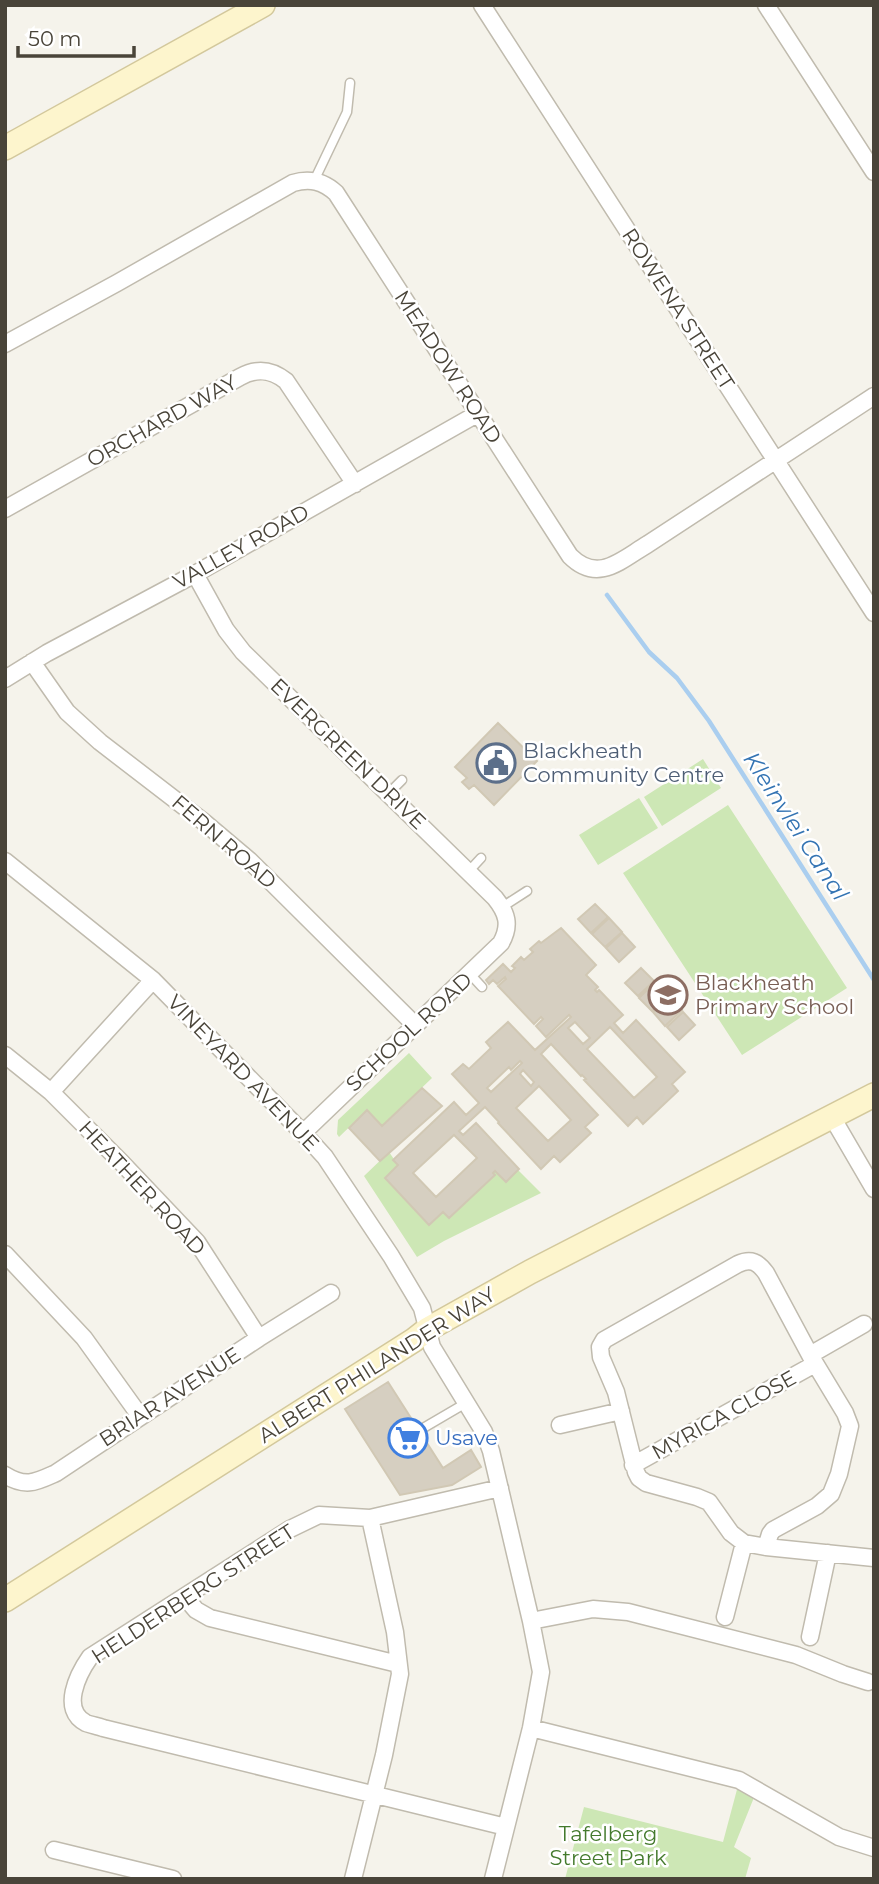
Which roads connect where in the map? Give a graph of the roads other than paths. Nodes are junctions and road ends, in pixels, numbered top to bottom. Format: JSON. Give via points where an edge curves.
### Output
{"nodes":[{"id":1,"x":263,"y":5,"type":"edge"},
{"id":2,"x":482,"y":5,"type":"edge"},
{"id":3,"x":766,"y":5,"type":"edge"},
{"id":4,"x":350,"y":83,"type":"dead end"},
{"id":5,"x":5,"y":148,"type":"edge"},
{"id":6,"x":874,"y":172,"type":"edge"},
{"id":7,"x":314,"y":181,"type":"junction"},
{"id":8,"x":5,"y":344,"type":"edge"},
{"id":9,"x":874,"y":396,"type":"edge"},
{"id":10,"x":477,"y":414,"type":"junction"},
{"id":11,"x":775,"y":460,"type":"junction"},
{"id":12,"x":355,"y":484,"type":"junction"},
{"id":13,"x":5,"y":509,"type":"edge"},
{"id":14,"x":195,"y":574,"type":"junction"},
{"id":15,"x":874,"y":613,"type":"edge"},
{"id":16,"x":32,"y":662,"type":"junction"},
{"id":17,"x":5,"y":679,"type":"edge"},
{"id":18,"x":402,"y":780,"type":"dead end"},
{"id":19,"x":388,"y":794,"type":"junction"},
{"id":20,"x":481,"y":858,"type":"dead end"},
{"id":21,"x":5,"y":861,"type":"edge"},
{"id":22,"x":468,"y":872,"type":"junction"},
{"id":23,"x":527,"y":891,"type":"dead end"},
{"id":24,"x":502,"y":907,"type":"junction"},
{"id":25,"x":508,"y":927,"type":"joint"},
{"id":26,"x":470,"y":974,"type":"junction"},
{"id":27,"x":153,"y":980,"type":"junction"},
{"id":28,"x":482,"y":986,"type":"dead end"},
{"id":29,"x":415,"y":1025,"type":"junction"},
{"id":30,"x":5,"y":1055,"type":"edge"},
{"id":31,"x":51,"y":1092,"type":"junction"},
{"id":32,"x":874,"y":1095,"type":"edge"},
{"id":33,"x":832,"y":1117,"type":"junction"},
{"id":34,"x":303,"y":1133,"type":"junction"},
{"id":35,"x":874,"y":1189,"type":"edge"},
{"id":36,"x":5,"y":1254,"type":"edge"},
{"id":37,"x":331,"y":1293,"type":"dead end"},
{"id":38,"x":864,"y":1324,"type":"dead end"},
{"id":39,"x":428,"y":1329,"type":"junction"},
{"id":40,"x":259,"y":1338,"type":"junction"},
{"id":41,"x":812,"y":1360,"type":"junction"},
{"id":42,"x":466,"y":1403,"type":"junction"},
{"id":43,"x":621,"y":1411,"type":"junction"},
{"id":44,"x":140,"y":1416,"type":"junction"},
{"id":45,"x":560,"y":1425,"type":"dead end"},
{"id":46,"x":425,"y":1427,"type":"dead end"},
{"id":47,"x":634,"y":1465,"type":"junction"},
{"id":48,"x":5,"y":1475,"type":"edge"},
{"id":49,"x":500,"y":1488,"type":"junction"},
{"id":50,"x":370,"y":1518,"type":"junction"},
{"id":51,"x":744,"y":1543,"type":"junction"},
{"id":52,"x":766,"y":1547,"type":"junction"},
{"id":53,"x":828,"y":1553,"type":"junction"},
{"id":54,"x":874,"y":1558,"type":"edge"},
{"id":55,"x":185,"y":1597,"type":"junction"},
{"id":56,"x":5,"y":1600,"type":"edge"},
{"id":57,"x":725,"y":1617,"type":"dead end"},
{"id":58,"x":531,"y":1621,"type":"junction"},
{"id":59,"x":810,"y":1637,"type":"dead end"},
{"id":60,"x":398,"y":1664,"type":"junction"},
{"id":61,"x":872,"y":1684,"type":"edge"},
{"id":62,"x":531,"y":1728,"type":"junction"},
{"id":63,"x":373,"y":1795,"type":"junction"},
{"id":64,"x":506,"y":1827,"type":"junction"},
{"id":65,"x":874,"y":1848,"type":"edge"},
{"id":66,"x":54,"y":1850,"type":"dead end"},
{"id":67,"x":173,"y":1879,"type":"edge"},
{"id":68,"x":353,"y":1879,"type":"edge"},
{"id":69,"x":493,"y":1879,"type":"edge"}],
"edges":[{"from":1,"to":5,"type":"street"},
{"from":2,"to":11,"type":"street","name":"ROWENA STREET"},
{"from":3,"to":6,"type":"street"},
{"from":4,"to":7,"type":"lane","via":[[347,111]]},
{"from":7,"to":8,"type":"street","via":[[293,183]]},
{"from":7,"to":10,"type":"street","name":"MEADOW ROAD","via":[[336,193]]},
{"from":9,"to":11,"type":"street","name":"MEADOW ROAD"},
{"from":10,"to":11,"type":"street","name":"MEADOW ROAD","via":[[570,556],[590,569],[612,566]]},
{"from":10,"to":12,"type":"street","name":"VALLEY ROAD"},
{"from":11,"to":15,"type":"street","name":"ROWENA STREET"},
{"from":12,"to":13,"type":"street","name":"ORCHARD WAY","via":[[286,381],[262,370],[246,374]]},
{"from":12,"to":14,"type":"street","name":"VALLEY ROAD"},
{"from":14,"to":16,"type":"street","name":"VALLEY ROAD"},
{"from":14,"to":19,"type":"street","name":"EVERGREEN DRIVE","via":[[243,652]]},
{"from":16,"to":17,"type":"street","name":"VALLEY ROAD"},
{"from":16,"to":29,"type":"street","name":"FERN ROAD","via":[[67,712],[249,860]]},
{"from":18,"to":19,"type":"lane"},
{"from":19,"to":22,"type":"street","name":"EVERGREEN DRIVE"},
{"from":20,"to":22,"type":"lane"},
{"from":21,"to":27,"type":"street","name":"VINEYARD AVENUE"},
{"from":22,"to":24,"type":"street","name":"EVERGREEN DRIVE"},
{"from":23,"to":24,"type":"lane"},
{"from":24,"to":25,"type":"street","name":"EVERGREEN DRIVE"},
{"from":25,"to":26,"type":"street","name":"SCHOOL ROAD","via":[[501,943]]},
{"from":26,"to":28,"type":"lane"},
{"from":26,"to":29,"type":"street","name":"SCHOOL ROAD"},
{"from":27,"to":31,"type":"street"},
{"from":27,"to":34,"type":"street","name":"VINEYARD AVENUE"},
{"from":29,"to":34,"type":"street","name":"SCHOOL ROAD"},
{"from":30,"to":31,"type":"street","name":"HEATHER ROAD"},
{"from":31,"to":40,"type":"street","name":"HEATHER ROAD","via":[[197,1242]]},
{"from":32,"to":33,"type":"street","name":"ALBERT PHILANDER WAY"},
{"from":33,"to":35,"type":"street"},
{"from":33,"to":39,"type":"street","name":"ALBERT PHILANDER WAY"},
{"from":34,"to":39,"type":"street","name":"VINEYARD AVENUE","via":[[325,1157],[391,1256],[422,1308]]},
{"from":36,"to":44,"type":"street","via":[[84,1338]]},
{"from":37,"to":40,"type":"street","name":"BRIAR AVENUE"},
{"from":38,"to":41,"type":"street","name":"MYRICA CLOSE"},
{"from":39,"to":42,"type":"street","name":"VINEYARD AVENUE","via":[[432,1347]]},
{"from":39,"to":56,"type":"street","name":"ALBERT PHILANDER WAY"},
{"from":40,"to":44,"type":"street","name":"BRIAR AVENUE"},
{"from":41,"to":43,"type":"street","via":[[762,1268],[743,1261],[604,1340],[601,1357]]},
{"from":41,"to":47,"type":"street","name":"MYRICA CLOSE"},
{"from":41,"to":52,"type":"street","via":[[850,1426],[839,1474],[828,1498],[773,1530]]},
{"from":42,"to":46,"type":"lane"},
{"from":42,"to":49,"type":"street","name":"VINEYARD AVENUE","via":[[484,1432]]},
{"from":43,"to":45,"type":"street"},
{"from":43,"to":47,"type":"street"},
{"from":44,"to":48,"type":"street","name":"BRIAR AVENUE","via":[[34,1483]]},
{"from":47,"to":51,"type":"street","via":[[646,1483],[709,1502]]},
{"from":49,"to":50,"type":"street","name":"HELDERBERG STREET"},
{"from":49,"to":58,"type":"street","name":"VINEYARD AVENUE"},
{"from":50,"to":55,"type":"street","name":"HELDERBERG STREET","via":[[314,1516]]},
{"from":50,"to":60,"type":"street"},
{"from":51,"to":52,"type":"street"},
{"from":51,"to":57,"type":"street"},
{"from":52,"to":53,"type":"street"},
{"from":53,"to":54,"type":"street"},
{"from":53,"to":59,"type":"street"},
{"from":55,"to":60,"type":"street","via":[[210,1618]]},
{"from":55,"to":63,"type":"street","name":"HELDERBERG STREET","via":[[90,1657],[76,1681],[73,1699],[79,1717],[103,1728]]},
{"from":58,"to":61,"type":"street","via":[[583,1610],[628,1612],[796,1655]]},
{"from":58,"to":62,"type":"street","name":"VINEYARD AVENUE","via":[[541,1672]]},
{"from":60,"to":63,"type":"street","via":[[400,1674]]},
{"from":62,"to":64,"type":"street","name":"VINEYARD AVENUE"},
{"from":62,"to":65,"type":"street","via":[[739,1780],[839,1837]]},
{"from":63,"to":64,"type":"street","name":"HELDERBERG STREET"},
{"from":63,"to":68,"type":"street"},
{"from":64,"to":69,"type":"street","name":"VINEYARD AVENUE"},
{"from":66,"to":67,"type":"street"}]}
